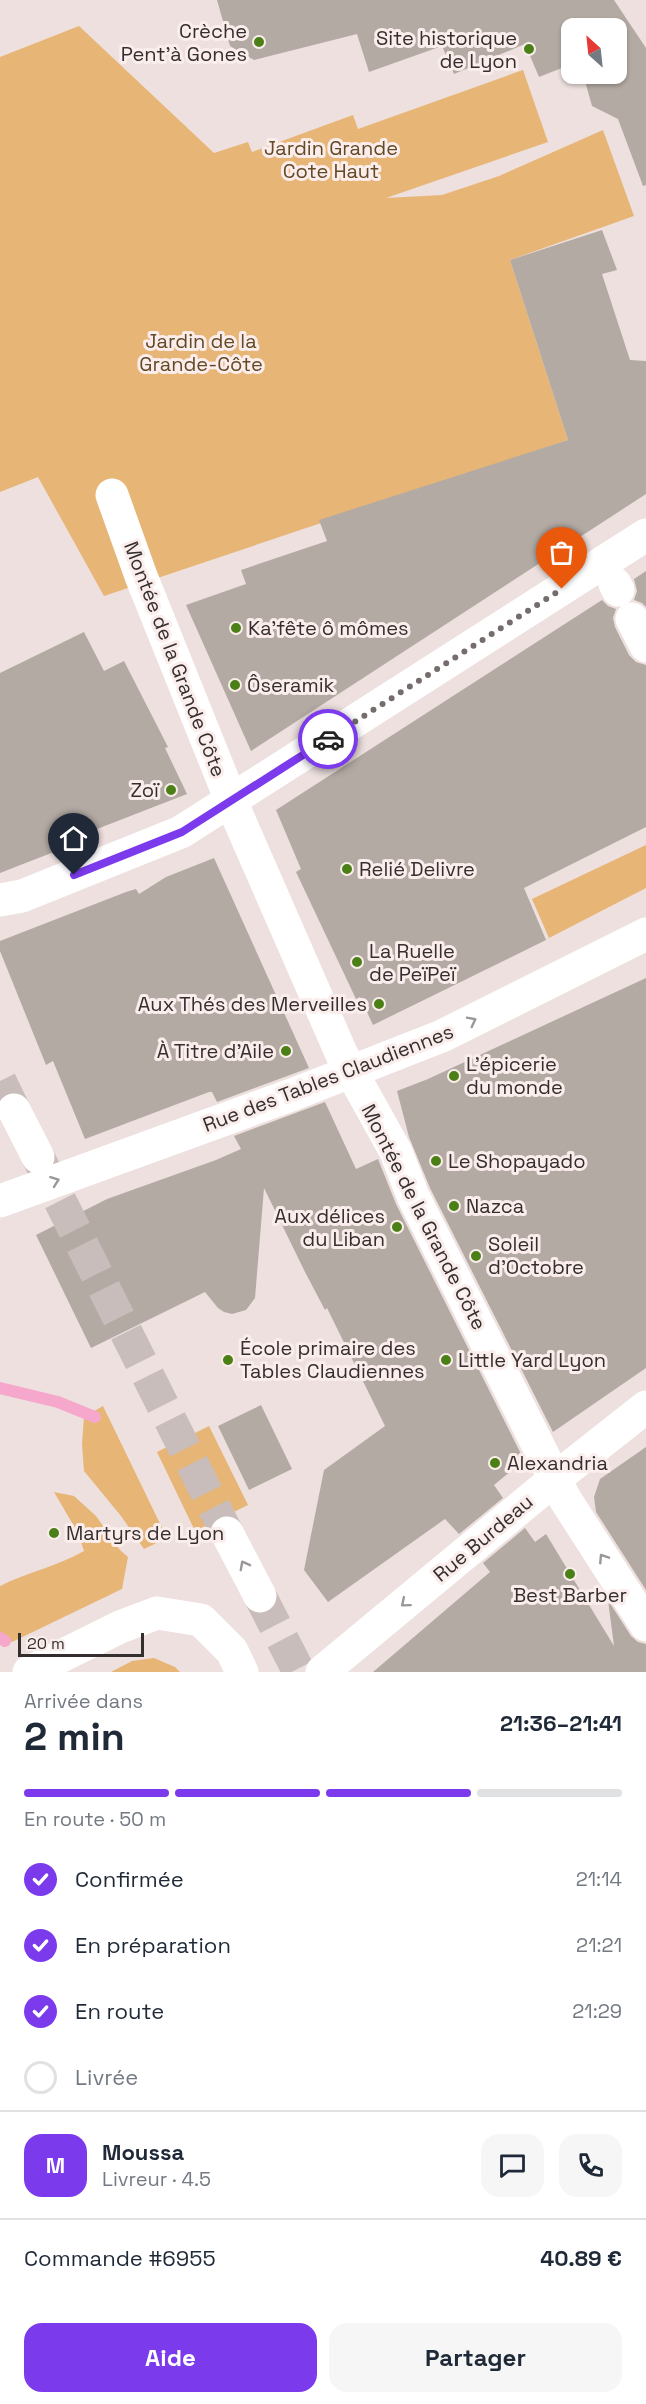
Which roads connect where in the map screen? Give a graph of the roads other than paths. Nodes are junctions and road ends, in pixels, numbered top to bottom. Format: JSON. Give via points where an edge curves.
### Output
{"nodes":[{"id":1,"x":112,"y":495,"type":"dead end"},
{"id":2,"x":646,"y":535,"type":"edge"},
{"id":3,"x":232,"y":801,"type":"junction"},
{"id":4,"x":7,"y":903,"type":"edge"},
{"id":5,"x":646,"y":934,"type":"edge"},
{"id":6,"x":351,"y":1071,"type":"junction"},
{"id":7,"x":15,"y":1110,"type":"tunnel mouth"},
{"id":8,"x":38,"y":1157,"type":"tunnel mouth"},
{"id":9,"x":0,"y":1201,"type":"edge"},
{"id":10,"x":646,"y":1407,"type":"edge"},
{"id":11,"x":556,"y":1478,"type":"junction"},
{"id":12,"x":227,"y":1533,"type":"tunnel mouth"},
{"id":13,"x":260,"y":1596,"type":"tunnel mouth"},
{"id":14,"x":646,"y":1625,"type":"edge"},
{"id":15,"x":29,"y":1672,"type":"edge"},
{"id":16,"x":242,"y":1672,"type":"edge"},
{"id":17,"x":322,"y":1672,"type":"edge"}],
"edges":[{"from":1,"to":3,"type":"street","name":"Montée de la Grande Côte"},
{"from":2,"to":3,"type":"street"},
{"from":3,"to":4,"type":"street","via":[[182,832]]},
{"from":3,"to":6,"type":"street","name":"Montée de la Grande Côte"},
{"from":6,"to":5,"type":"street","name":"Rue des Tables Claudiennes","one_way":true,"via":[[442,1036]]},
{"from":9,"to":6,"type":"street","name":"Rue des Tables Claudiennes","one_way":true},
{"from":6,"to":11,"type":"street","name":"Montée de la Grande Côte","via":[[396,1152],[414,1196]]},
{"from":7,"to":8,"type":"street"},
{"from":10,"to":11,"type":"street","name":"Rue Burdeau"},
{"from":14,"to":11,"type":"street","name":"Montée de la Grande Côte","one_way":true,"via":[[572,1511]]},
{"from":11,"to":17,"type":"street","name":"Rue Burdeau","one_way":true},
{"from":13,"to":12,"type":"street","one_way":true},
{"from":15,"to":16,"type":"street","via":[[157,1613],[201,1620],[232,1651]]}]}
